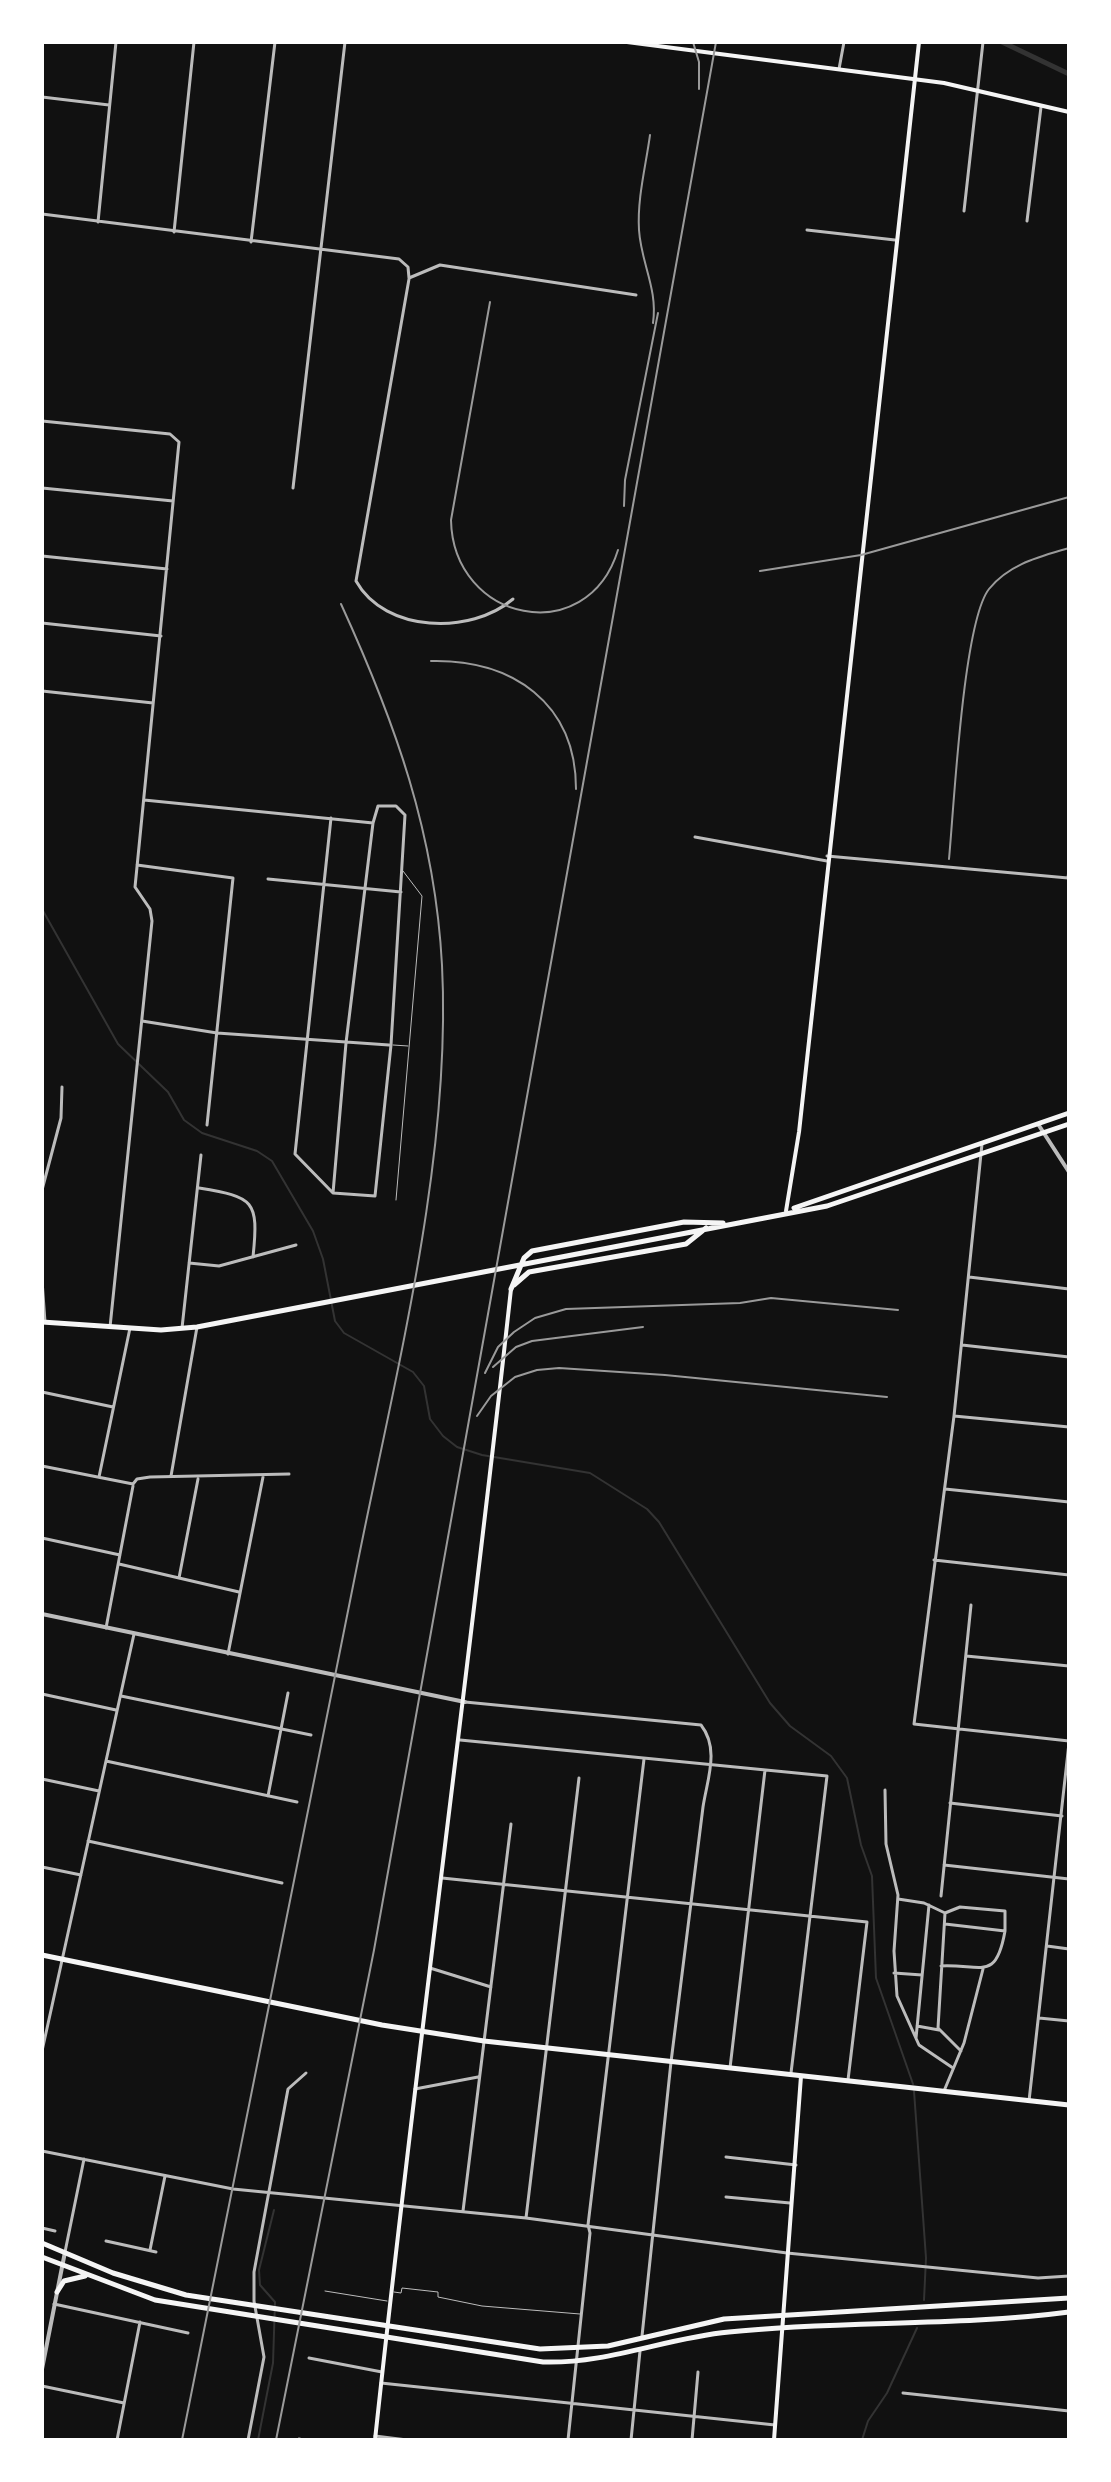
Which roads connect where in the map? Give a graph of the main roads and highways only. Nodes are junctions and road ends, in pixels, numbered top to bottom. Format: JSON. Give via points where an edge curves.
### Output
{"nodes":[{"id":1,"x":627,"y":42,"type":"edge"},
{"id":2,"x":919,"y":42,"type":"edge"},
{"id":3,"x":913,"y":79,"type":"junction"},
{"id":4,"x":1069,"y":112,"type":"edge"},
{"id":5,"x":1069,"y":1113,"type":"edge"},
{"id":6,"x":1069,"y":1124,"type":"edge"},
{"id":7,"x":786,"y":1211,"type":"junction"},
{"id":8,"x":728,"y":1224,"type":"junction"},
{"id":9,"x":706,"y":1228,"type":"junction"},
{"id":10,"x":511,"y":1289,"type":"junction"},
{"id":11,"x":44,"y":1322,"type":"edge"},
{"id":12,"x":42,"y":1955,"type":"edge"},
{"id":13,"x":801,"y":2076,"type":"junction"},
{"id":14,"x":1069,"y":2105,"type":"edge"},
{"id":15,"x":42,"y":2243,"type":"edge"},
{"id":16,"x":42,"y":2257,"type":"edge"},
{"id":17,"x":91,"y":2277,"type":"junction"},
{"id":18,"x":57,"y":2292,"type":"road end"},
{"id":19,"x":1069,"y":2298,"type":"edge"},
{"id":20,"x":1069,"y":2312,"type":"edge"},
{"id":21,"x":781,"y":2316,"type":"junction"},
{"id":22,"x":780,"y":2328,"type":"junction"},
{"id":23,"x":375,"y":2438,"type":"edge"},
{"id":24,"x":774,"y":2440,"type":"edge"}],
"edges":[{"from":1,"to":3,"type":"main road"},
{"from":2,"to":3,"type":"main road"},
{"from":3,"to":4,"type":"main road"},
{"from":3,"to":7,"type":"main road","via":[[799,1132]]},
{"from":5,"to":7,"type":"main road"},
{"from":6,"to":7,"type":"main road","via":[[827,1206]]},
{"from":7,"to":8,"type":"main road"},
{"from":8,"to":9,"type":"main road"},
{"from":8,"to":10,"type":"main road","via":[[684,1222],[532,1251]]},
{"from":9,"to":10,"type":"main road","via":[[686,1244],[529,1272]]},
{"from":9,"to":11,"type":"main road","via":[[197,1327]]},
{"from":10,"to":23,"type":"main road"},
{"from":12,"to":13,"type":"main road","via":[[484,2041]]},
{"from":13,"to":14,"type":"main road"},
{"from":13,"to":21,"type":"main road"},
{"from":15,"to":21,"type":"main road","via":[[113,2273],[186,2295],[502,2346],[577,2350],[724,2319]]},
{"from":16,"to":17,"type":"main road"},
{"from":17,"to":18,"type":"main road","via":[[73,2277]]},
{"from":17,"to":22,"type":"main road","via":[[186,2306],[497,2357],[576,2363],[697,2336]]},
{"from":19,"to":21,"type":"main road"},
{"from":20,"to":22,"type":"main road"},
{"from":21,"to":22,"type":"main road"},
{"from":22,"to":24,"type":"main road"}]}
